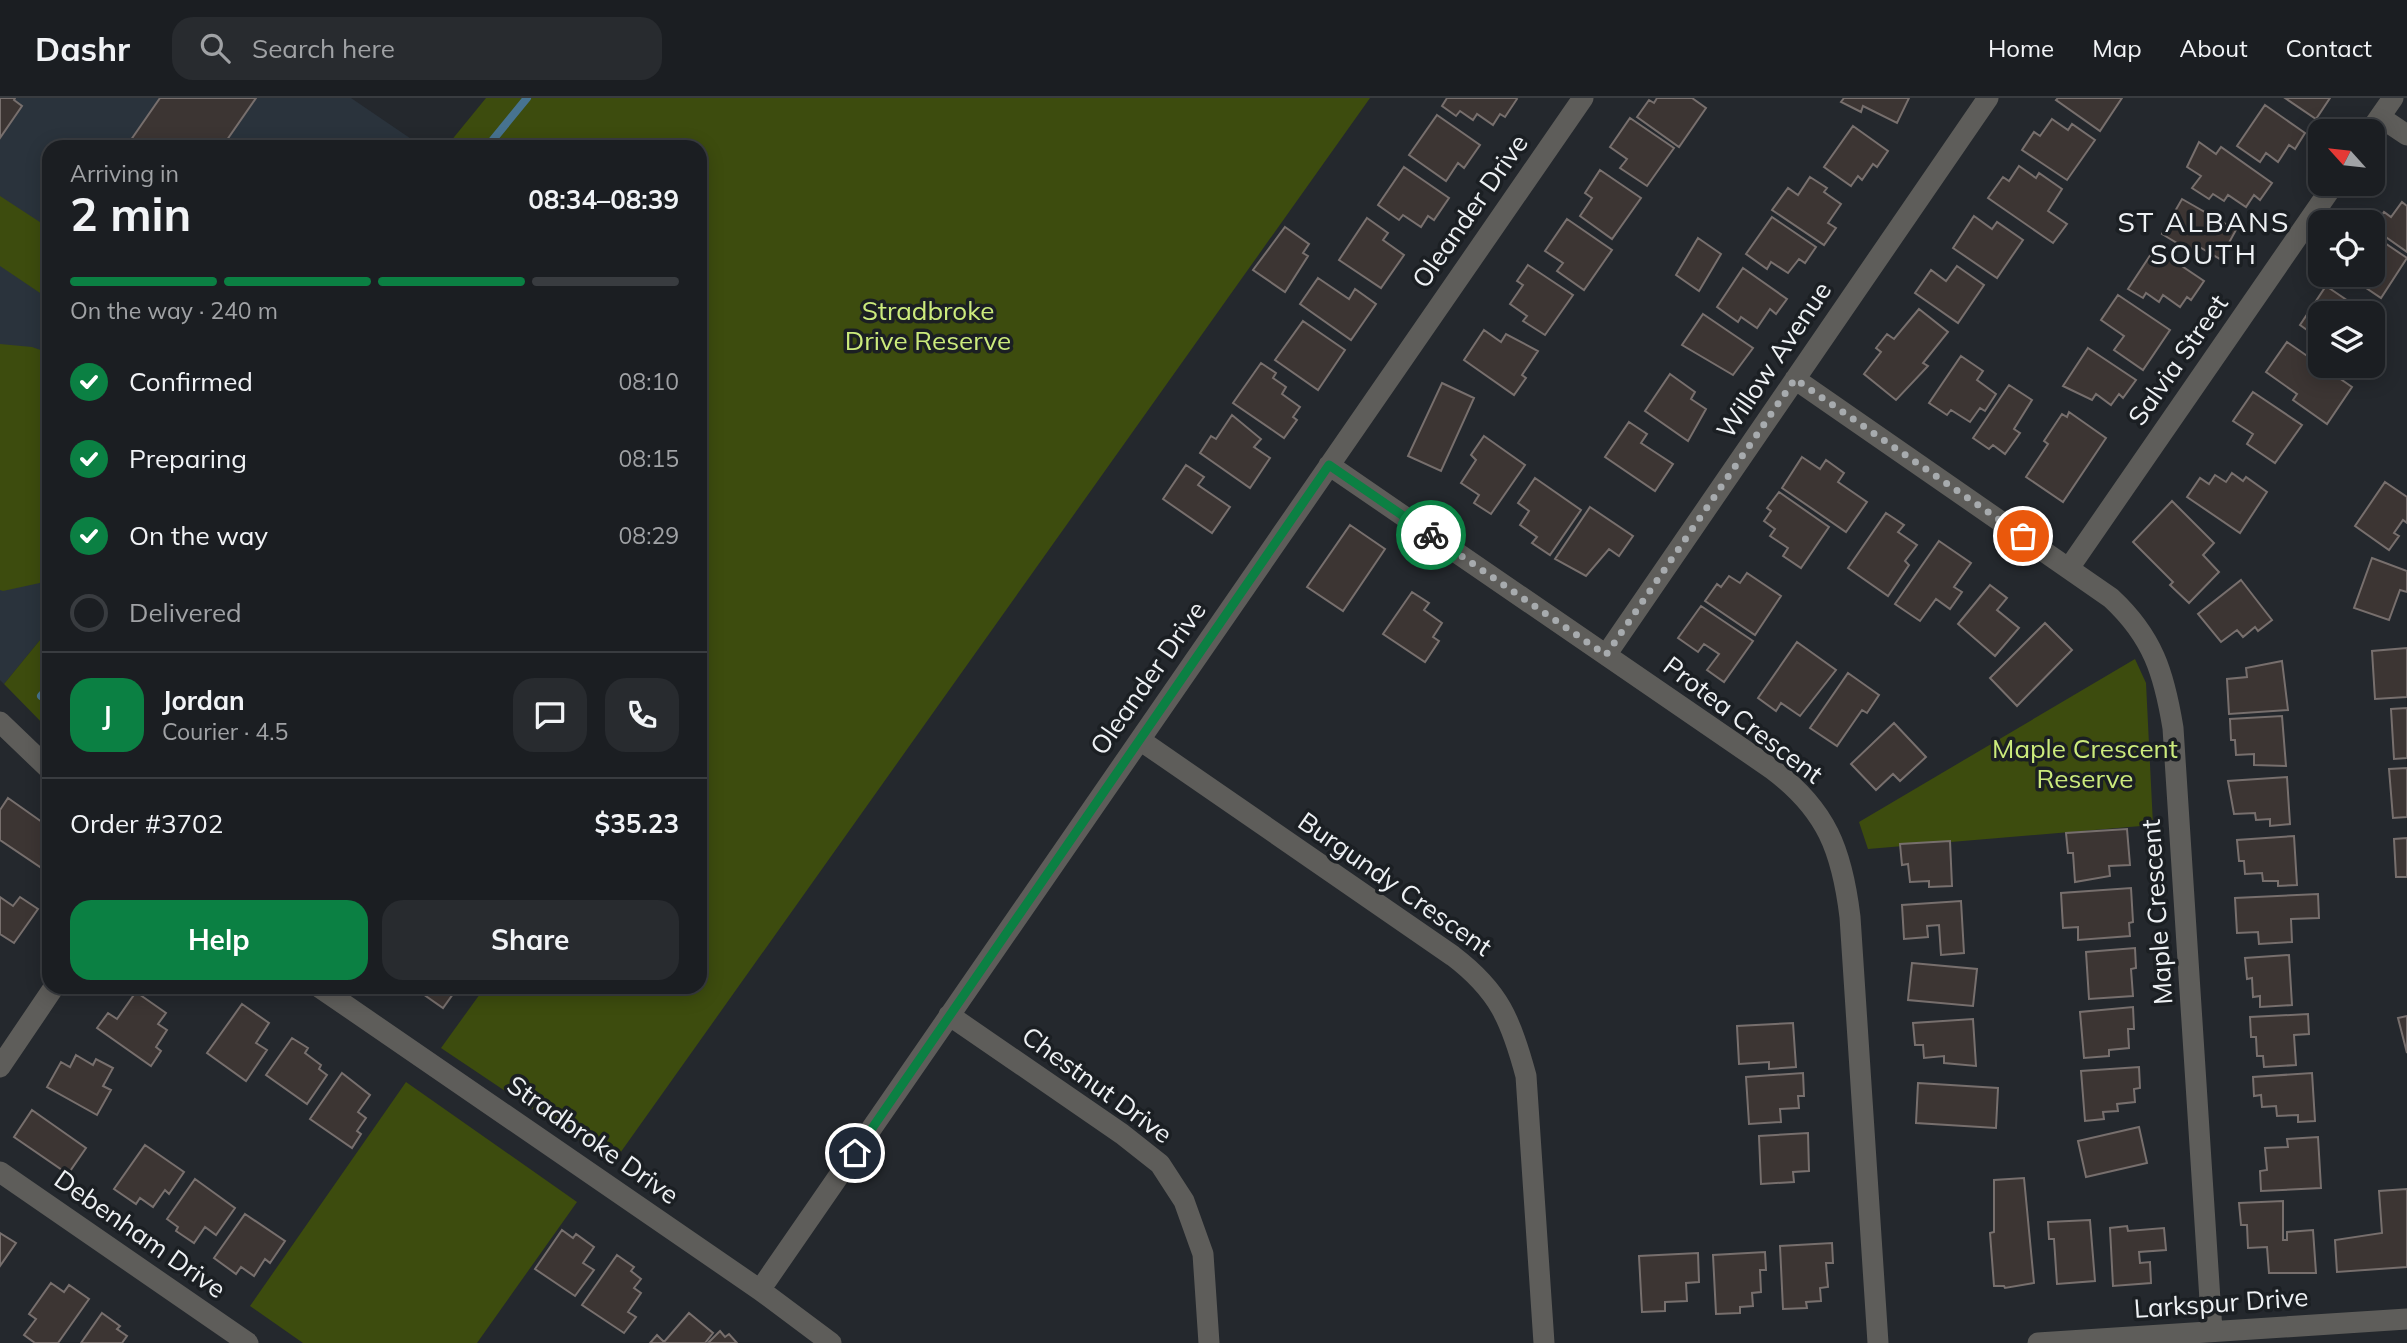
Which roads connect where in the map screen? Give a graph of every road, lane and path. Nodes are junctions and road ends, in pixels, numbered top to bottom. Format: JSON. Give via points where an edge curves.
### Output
{"nodes":[{"id":1,"x":1583,"y":98,"type":"edge"},
{"id":2,"x":1988,"y":98,"type":"edge"},
{"id":3,"x":2393,"y":98,"type":"edge"},
{"id":4,"x":2378,"y":119,"type":"edge"},
{"id":5,"x":2385,"y":127,"type":"edge"},
{"id":6,"x":2407,"y":135,"type":"edge"},
{"id":7,"x":2326,"y":196,"type":"edge"},
{"id":8,"x":1795,"y":379,"type":"junction"},
{"id":9,"x":1329,"y":465,"type":"junction"},
{"id":10,"x":2069,"y":568,"type":"junction"},
{"id":11,"x":1606,"y":655,"type":"junction"},
{"id":12,"x":0,"y":722,"type":"edge"},
{"id":13,"x":1140,"y":740,"type":"junction"},
{"id":14,"x":42,"y":762,"type":"edge"},
{"id":15,"x":49,"y":994,"type":"edge"},
{"id":16,"x":329,"y":994,"type":"edge"},
{"id":17,"x":949,"y":1015,"type":"junction"},
{"id":18,"x":0,"y":1067,"type":"edge"},
{"id":19,"x":0,"y":1172,"type":"edge"},
{"id":20,"x":760,"y":1290,"type":"junction"},
{"id":21,"x":2407,"y":1319,"type":"edge"},
{"id":22,"x":2212,"y":1331,"type":"junction"},
{"id":23,"x":248,"y":1343,"type":"edge"},
{"id":24,"x":831,"y":1343,"type":"edge"},
{"id":25,"x":1209,"y":1343,"type":"edge"},
{"id":26,"x":1544,"y":1343,"type":"edge"},
{"id":27,"x":1878,"y":1343,"type":"edge"},
{"id":28,"x":2038,"y":1343,"type":"edge"},
{"id":29,"x":2046,"y":1343,"type":"edge"}],
"edges":[{"from":1,"to":9,"type":"street","name":"Oleander Drive"},
{"from":2,"to":8,"type":"street","name":"Willow Avenue"},
{"from":3,"to":4,"type":"street"},
{"from":5,"to":6,"type":"street"},
{"from":7,"to":10,"type":"street","name":"Salvia Street"},
{"from":8,"to":10,"type":"street","name":"Maple Crescent"},
{"from":8,"to":11,"type":"street","name":"Willow Avenue"},
{"from":9,"to":11,"type":"street","name":"Protea Crescent"},
{"from":9,"to":13,"type":"street","name":"Oleander Drive"},
{"from":10,"to":22,"type":"street","name":"Maple Crescent","via":[[2128,614],[2159,662],[2167,690]]},
{"from":11,"to":27,"type":"street","name":"Protea Crescent","via":[[1790,783],[1809,801],[1835,844],[1850,917]]},
{"from":12,"to":14,"type":"street"},
{"from":13,"to":17,"type":"street","name":"Oleander Drive"},
{"from":13,"to":26,"type":"street","name":"Burgundy Crescent","via":[[1453,956],[1492,991],[1513,1032],[1525,1076]]},
{"from":15,"to":18,"type":"street"},
{"from":16,"to":20,"type":"street","name":"Stradbroke Drive"},
{"from":17,"to":20,"type":"street","name":"Oleander Drive"},
{"from":17,"to":25,"type":"street","name":"Chestnut Drive","via":[[1160,1164],[1184,1201],[1203,1254]]},
{"from":19,"to":23,"type":"street","name":"Debenham Drive"},
{"from":20,"to":24,"type":"street","name":"Stradbroke Drive"},
{"from":21,"to":22,"type":"street","name":"Larkspur Drive"},
{"from":22,"to":29,"type":"street","name":"Larkspur Drive"},
{"from":28,"to":29,"type":"street","name":"Larkspur Drive"}]}
